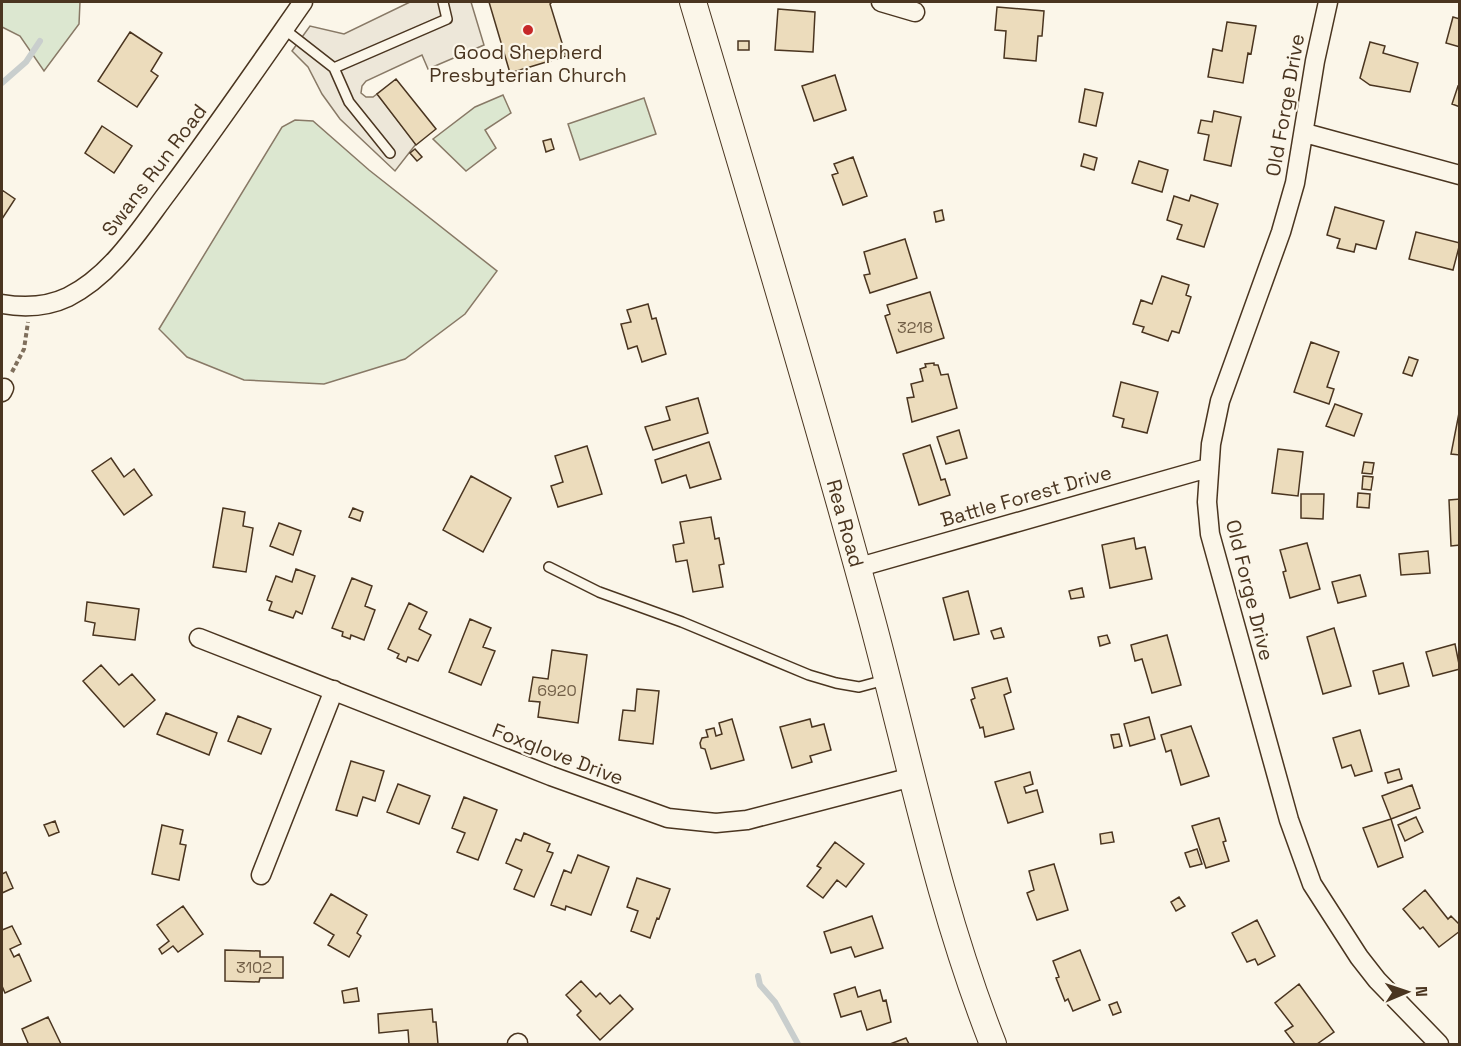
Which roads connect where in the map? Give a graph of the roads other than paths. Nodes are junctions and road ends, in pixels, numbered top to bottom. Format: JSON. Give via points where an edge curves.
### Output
{"nodes":[{"id":1,"x":303,"y":2,"type":"edge"},
{"id":2,"x":443,"y":2,"type":"edge"},
{"id":3,"x":693,"y":2,"type":"edge"},
{"id":4,"x":881,"y":2,"type":"edge"},
{"id":5,"x":1328,"y":2,"type":"edge"},
{"id":6,"x":915,"y":12,"type":"dead end"},
{"id":7,"x":284,"y":29,"type":"junction"},
{"id":8,"x":334,"y":68,"type":"junction"},
{"id":9,"x":1305,"y":133,"type":"junction"},
{"id":10,"x":390,"y":153,"type":"dead end"},
{"id":11,"x":1460,"y":175,"type":"edge"},
{"id":12,"x":2,"y":304,"type":"edge"},
{"id":13,"x":1208,"y":468,"type":"junction"},
{"id":14,"x":549,"y":567,"type":"dead end"},
{"id":15,"x":856,"y":568,"type":"junction"},
{"id":16,"x":199,"y":638,"type":"dead end"},
{"id":17,"x":887,"y":680,"type":"junction"},
{"id":18,"x":334,"y":690,"type":"junction"},
{"id":19,"x":912,"y":777,"type":"junction"},
{"id":20,"x":261,"y":874,"type":"dead end"},
{"id":21,"x":993,"y":1044,"type":"edge"},
{"id":22,"x":1439,"y":1044,"type":"edge"}],
"edges":[{"from":1,"to":7,"type":"street","name":"Swans Run Road"},
{"from":2,"to":8,"type":"lane","via":[[447,19]]},
{"from":3,"to":15,"type":"main road","name":"Rea Road","via":[[822,439]]},
{"from":4,"to":6,"type":"street"},
{"from":5,"to":9,"type":"street","name":"Old Forge Drive"},
{"from":7,"to":8,"type":"lane"},
{"from":7,"to":12,"type":"street","name":"Swans Run Road","via":[[192,160],[103,272],[57,302],[30,307]]},
{"from":8,"to":10,"type":"lane","via":[[349,102]]},
{"from":9,"to":11,"type":"street"},
{"from":9,"to":13,"type":"street","name":"Old Forge Drive","via":[[1281,232],[1220,401]]},
{"from":13,"to":15,"type":"street","name":"Battle Forest Drive"},
{"from":13,"to":22,"type":"street","name":"Old Forge Drive","via":[[1210,534],[1221,578],[1289,820],[1312,884],[1377,980]]},
{"from":14,"to":17,"type":"lane","via":[[599,592],[809,675],[859,687]]},
{"from":15,"to":17,"type":"main road","name":"Rea Road"},
{"from":16,"to":18,"type":"street","name":"Foxglove Drive"},
{"from":17,"to":19,"type":"main road","name":"Rea Road"},
{"from":18,"to":19,"type":"street","name":"Foxglove Drive","via":[[613,800],[684,821],[747,820]]},
{"from":18,"to":20,"type":"street"},
{"from":19,"to":21,"type":"main road","name":"Rea Road","via":[[938,878]]}]}
